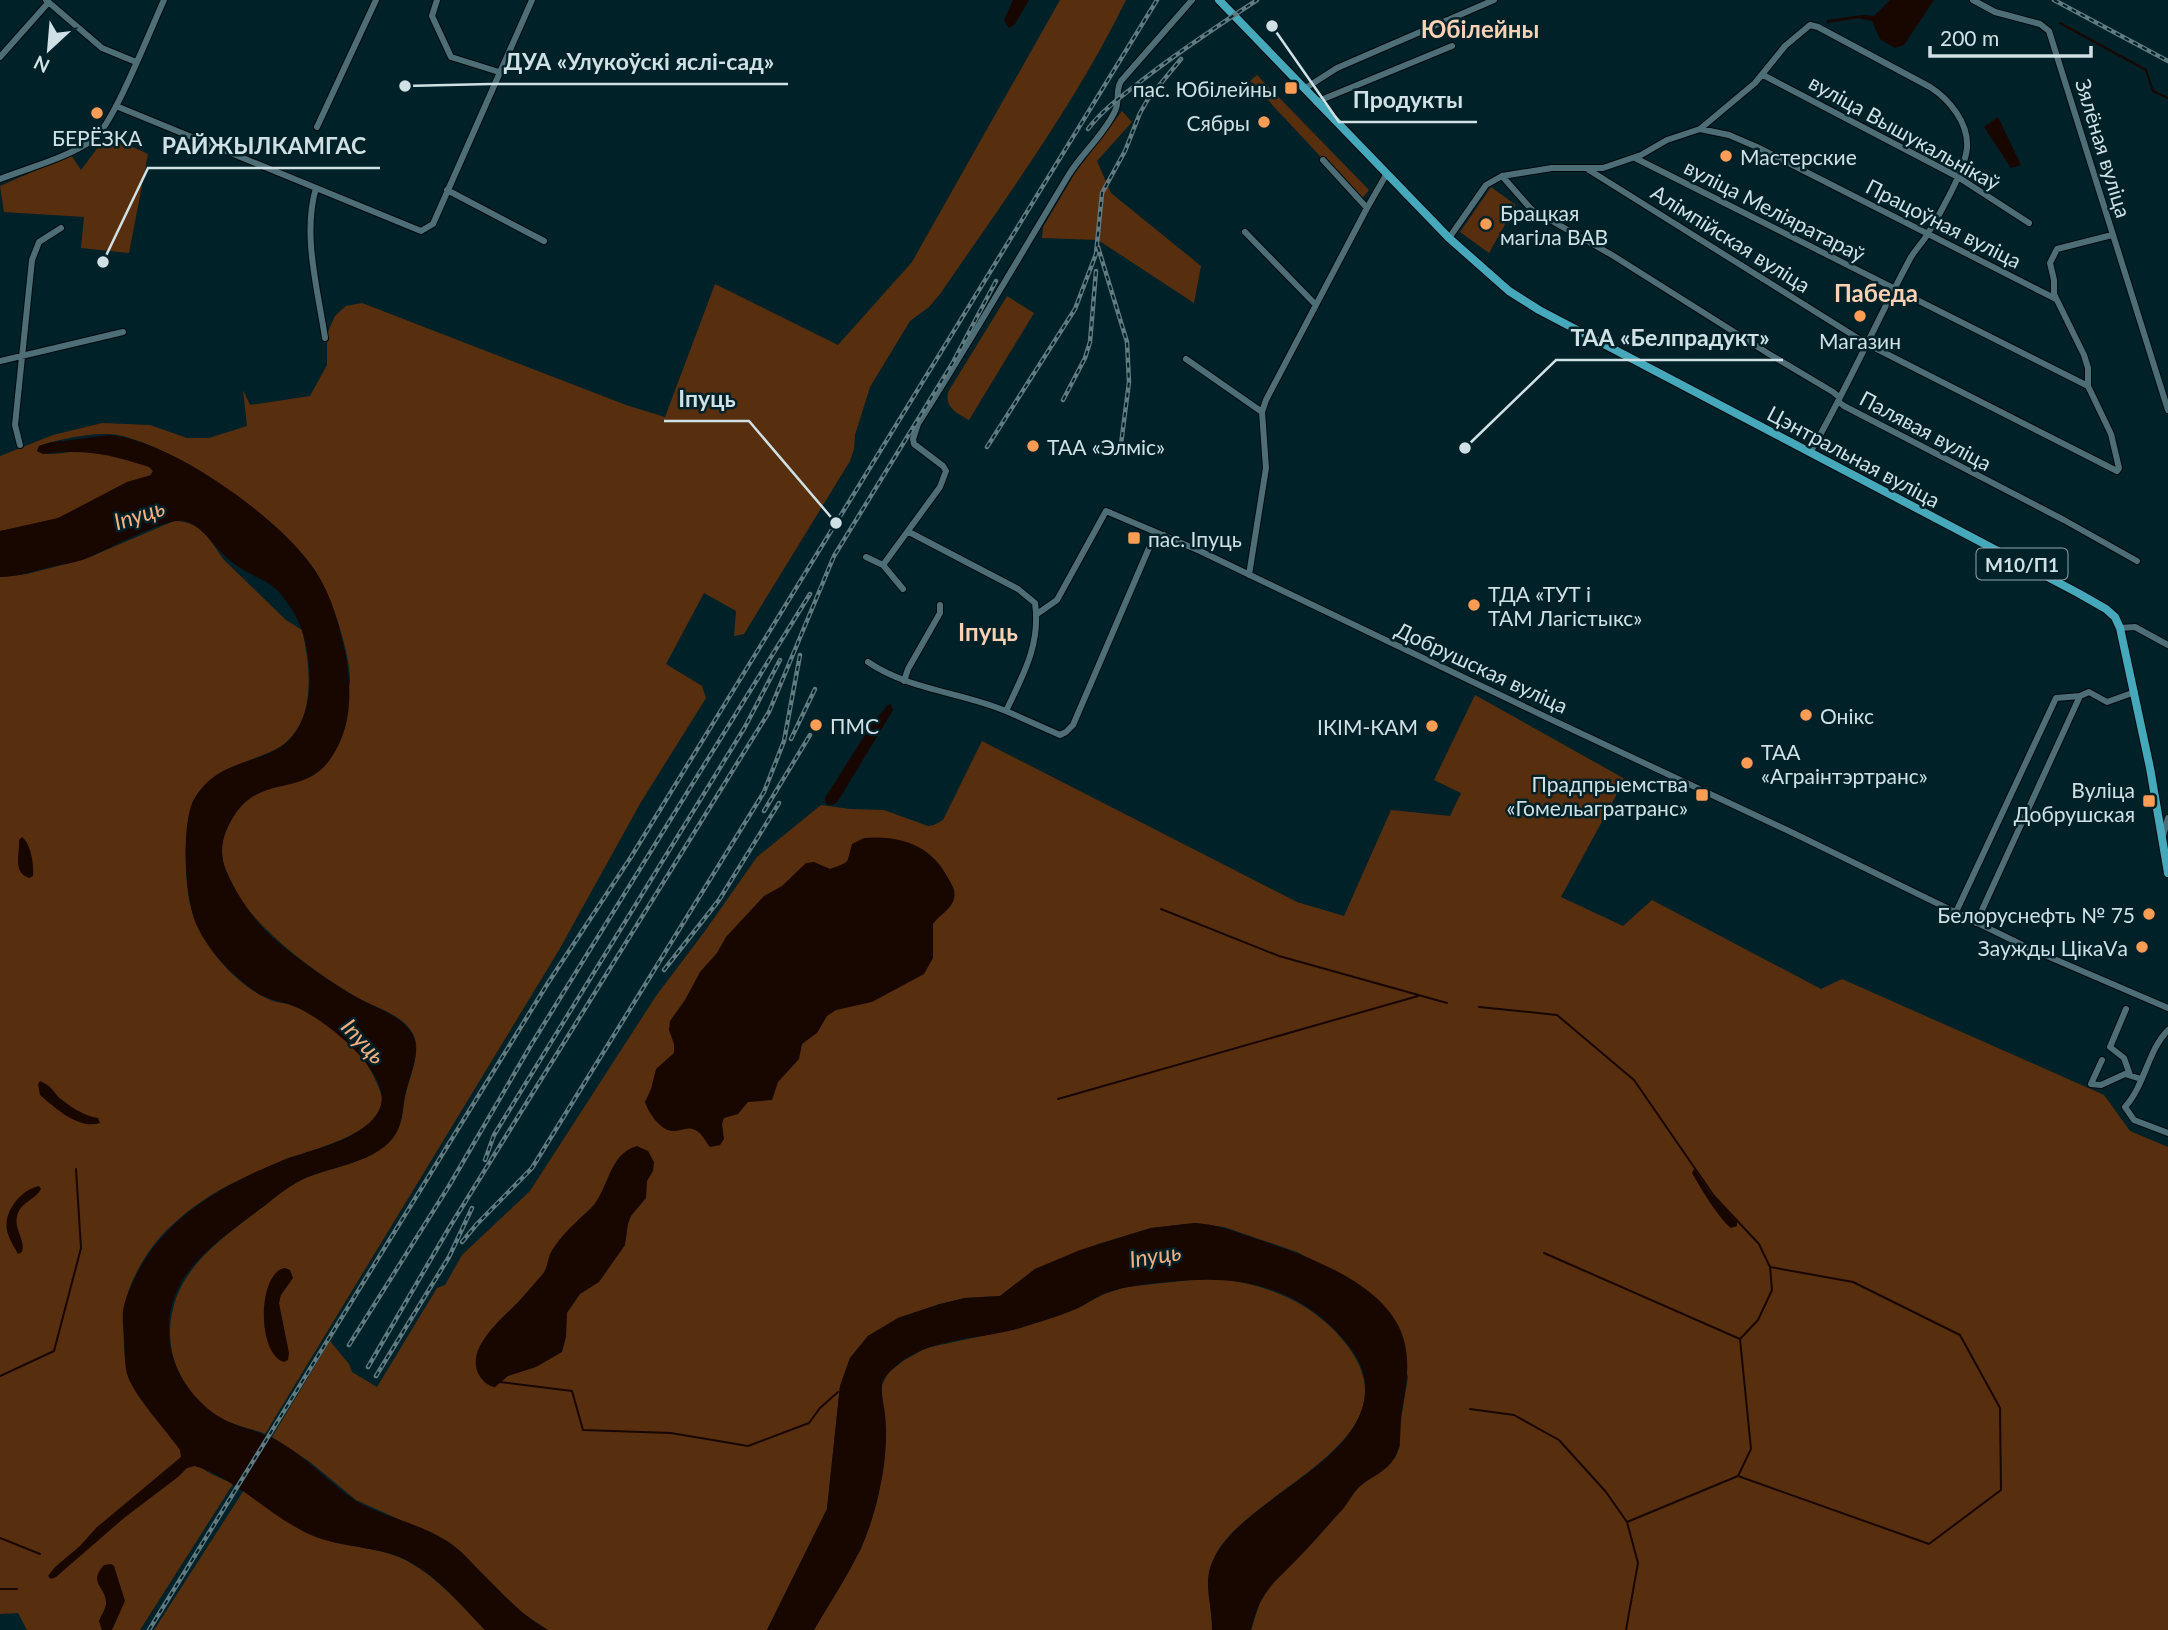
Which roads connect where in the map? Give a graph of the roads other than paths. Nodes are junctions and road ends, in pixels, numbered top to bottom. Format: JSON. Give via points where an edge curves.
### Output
{"nodes":[{"id":1,"x":164,"y":0,"type":"edge"},
{"id":2,"x":376,"y":0,"type":"edge"},
{"id":3,"x":437,"y":0,"type":"edge"},
{"id":4,"x":532,"y":0,"type":"edge"},
{"id":5,"x":1192,"y":0,"type":"edge"},
{"id":6,"x":1494,"y":0,"type":"edge"},
{"id":7,"x":1973,"y":0,"type":"edge"},
{"id":8,"x":47,"y":1,"type":"edge"},
{"id":9,"x":1222,"y":2,"type":"edge"},
{"id":10,"x":1452,"y":46,"type":"dead end"},
{"id":11,"x":0,"y":57,"type":"edge"},
{"id":12,"x":136,"y":62,"type":"junction"},
{"id":13,"x":499,"y":72,"type":"junction"},
{"id":14,"x":1763,"y":75,"type":"junction"},
{"id":15,"x":1304,"y":89,"type":"junction"},
{"id":16,"x":1317,"y":102,"type":"junction"},
{"id":17,"x":116,"y":106,"type":"junction"},
{"id":18,"x":317,"y":127,"type":"dead end"},
{"id":19,"x":1700,"y":129,"type":"junction"},
{"id":20,"x":1635,"y":158,"type":"junction"},
{"id":21,"x":1323,"y":160,"type":"dead end"},
{"id":22,"x":1589,"y":170,"type":"junction"},
{"id":23,"x":1386,"y":175,"type":"junction"},
{"id":24,"x":1502,"y":176,"type":"junction"},
{"id":25,"x":1958,"y":177,"type":"junction"},
{"id":26,"x":0,"y":178,"type":"edge"},
{"id":27,"x":316,"y":188,"type":"junction"},
{"id":28,"x":447,"y":190,"type":"junction"},
{"id":29,"x":1367,"y":208,"type":"junction"},
{"id":30,"x":2029,"y":223,"type":"dead end"},
{"id":31,"x":61,"y":228,"type":"dead end"},
{"id":32,"x":1245,"y":232,"type":"dead end"},
{"id":33,"x":1927,"y":235,"type":"junction"},
{"id":34,"x":2112,"y":235,"type":"junction"},
{"id":35,"x":1449,"y":239,"type":"junction"},
{"id":36,"x":544,"y":240,"type":"dead end"},
{"id":37,"x":1894,"y":289,"type":"junction"},
{"id":38,"x":2056,"y":299,"type":"junction"},
{"id":39,"x":1315,"y":304,"type":"junction"},
{"id":40,"x":123,"y":332,"type":"dead end"},
{"id":41,"x":324,"y":338,"type":"dead end"},
{"id":42,"x":1867,"y":344,"type":"junction"},
{"id":43,"x":21,"y":355,"type":"junction"},
{"id":44,"x":1186,"y":359,"type":"dead end"},
{"id":45,"x":0,"y":361,"type":"edge"},
{"id":46,"x":2088,"y":386,"type":"junction"},
{"id":47,"x":1839,"y":402,"type":"junction"},
{"id":48,"x":2168,"y":410,"type":"edge"},
{"id":49,"x":1262,"y":412,"type":"junction"},
{"id":50,"x":20,"y":445,"type":"dead end"},
{"id":51,"x":1810,"y":453,"type":"junction"},
{"id":52,"x":909,"y":531,"type":"junction"},
{"id":53,"x":1164,"y":535,"type":"junction"},
{"id":54,"x":866,"y":557,"type":"dead end"},
{"id":55,"x":2137,"y":561,"type":"dead end"},
{"id":56,"x":883,"y":565,"type":"junction"},
{"id":57,"x":1249,"y":575,"type":"junction"},
{"id":58,"x":903,"y":589,"type":"dead end"},
{"id":59,"x":940,"y":605,"type":"dead end"},
{"id":60,"x":1037,"y":614,"type":"junction"},
{"id":61,"x":2120,"y":628,"type":"junction"},
{"id":62,"x":2168,"y":645,"type":"edge"},
{"id":63,"x":868,"y":662,"type":"dead end"},
{"id":64,"x":904,"y":681,"type":"junction"},
{"id":65,"x":2135,"y":692,"type":"junction"},
{"id":66,"x":2081,"y":696,"type":"junction"},
{"id":67,"x":1006,"y":711,"type":"junction"},
{"id":68,"x":2168,"y":818,"type":"edge"},
{"id":69,"x":2162,"y":840,"type":"junction"},
{"id":70,"x":2168,"y":873,"type":"edge"},
{"id":71,"x":1956,"y":912,"type":"junction"},
{"id":72,"x":1976,"y":923,"type":"junction"},
{"id":73,"x":2168,"y":1008,"type":"edge"},
{"id":74,"x":2126,"y":1009,"type":"dead end"},
{"id":75,"x":2168,"y":1030,"type":"edge"},
{"id":76,"x":2102,"y":1059,"type":"dead end"},
{"id":77,"x":2130,"y":1075,"type":"junction"},
{"id":78,"x":2141,"y":1079,"type":"junction"},
{"id":79,"x":2168,"y":1133,"type":"edge"}],
"edges":[{"from":1,"to":12,"type":"street"},
{"from":2,"to":18,"type":"street"},
{"from":3,"to":13,"type":"street","via":[[432,16],[451,57]]},
{"from":4,"to":13,"type":"street"},
{"from":5,"to":52,"type":"street","via":[[1117,86],[1113,114],[1070,172],[918,424],[914,444],[946,471]]},
{"from":6,"to":15,"type":"street","via":[[1337,68]]},
{"from":7,"to":34,"type":"street","name":"Зялёная вуліца","via":[[2048,29]]},
{"from":8,"to":11,"type":"street"},
{"from":8,"to":12,"type":"street","via":[[92,40]]},
{"from":9,"to":15,"type":"main road","number":"М10/П1"},
{"from":10,"to":16,"type":"street"},
{"from":12,"to":17,"type":"street"},
{"from":13,"to":28,"type":"street"},
{"from":14,"to":19,"type":"street"},
{"from":14,"to":25,"type":"street","name":"вуліца Вышукальнікаў"},
{"from":14,"to":25,"type":"street","via":[[1810,25],[1818,27],[1946,97],[1967,138]]},
{"from":15,"to":16,"type":"main road","number":"М10/П1"},
{"from":16,"to":23,"type":"main road","number":"М10/П1"},
{"from":17,"to":26,"type":"street","via":[[92,140]]},
{"from":17,"to":27,"type":"street"},
{"from":19,"to":20,"type":"street"},
{"from":19,"to":33,"type":"street","name":"Працоўная вуліца","via":[[1757,147]]},
{"from":20,"to":22,"type":"street"},
{"from":20,"to":37,"type":"street","name":"вуліца Меліяратараў"},
{"from":21,"to":29,"type":"street"},
{"from":22,"to":24,"type":"street","via":[[1552,168]]},
{"from":22,"to":42,"type":"street","name":"Алімпійская вуліца"},
{"from":23,"to":29,"type":"street"},
{"from":23,"to":35,"type":"main road","number":"М10/П1"},
{"from":24,"to":35,"type":"street","via":[[1486,186]]},
{"from":24,"to":47,"type":"street","name":"Палявая вуліца","via":[[1531,209],[1833,392]]},
{"from":25,"to":30,"type":"street","name":"вуліца Вышукальнікаў"},
{"from":25,"to":33,"type":"street"},
{"from":27,"to":28,"type":"street","via":[[421,231],[433,225]]},
{"from":27,"to":41,"type":"street","via":[[311,205],[312,251]]},
{"from":28,"to":36,"type":"street"},
{"from":29,"to":39,"type":"street"},
{"from":31,"to":43,"type":"street","via":[[39,242],[32,260]]},
{"from":32,"to":39,"type":"street"},
{"from":33,"to":37,"type":"street"},
{"from":33,"to":38,"type":"street","name":"Працоўная вуліца"},
{"from":34,"to":38,"type":"street","name":"Зялёная вуліца","via":[[2057,249],[2050,263]]},
{"from":34,"to":48,"type":"street","name":"Зялёная вуліца"},
{"from":35,"to":51,"type":"main road","name":"Цэнтральная вуліца","number":"М10/П1","via":[[1508,291],[1539,310]]},
{"from":37,"to":42,"type":"street"},
{"from":37,"to":46,"type":"street","name":"вуліца Меліяратараў"},
{"from":38,"to":46,"type":"street","via":[[2084,355]]},
{"from":39,"to":49,"type":"street"},
{"from":40,"to":43,"type":"street"},
{"from":42,"to":46,"type":"street","name":"Алімпійская вуліца","via":[[2117,471],[2111,434]]},
{"from":42,"to":47,"type":"street"},
{"from":43,"to":45,"type":"street"},
{"from":43,"to":50,"type":"street","via":[[15,425]]},
{"from":44,"to":49,"type":"street"},
{"from":47,"to":51,"type":"street"},
{"from":47,"to":55,"type":"street","name":"Палявая вуліца"},
{"from":49,"to":57,"type":"street","via":[[1266,468]]},
{"from":51,"to":61,"type":"main road","name":"Цэнтральная вуліца","number":"М10/П1","via":[[2078,593],[2106,609]]},
{"from":52,"to":56,"type":"street"},
{"from":52,"to":60,"type":"street","via":[[1025,593],[1035,603]]},
{"from":53,"to":57,"type":"street","name":"Добрушская вуліца"},
{"from":53,"to":60,"type":"street","name":"Добрушская вуліца","via":[[1106,511],[1058,600]]},
{"from":53,"to":67,"type":"street","via":[[1149,548],[1073,725],[1060,735]]},
{"from":54,"to":56,"type":"street"},
{"from":56,"to":58,"type":"street"},
{"from":57,"to":71,"type":"street","name":"Добрушская вуліца"},
{"from":59,"to":64,"type":"street"},
{"from":60,"to":67,"type":"street","via":[[1032,655]]},
{"from":61,"to":62,"type":"street","via":[[2135,627]]},
{"from":61,"to":65,"type":"main road"},
{"from":63,"to":64,"type":"street"},
{"from":64,"to":67,"type":"street","via":[[978,699]]},
{"from":65,"to":66,"type":"street","via":[[2107,702],[2090,692]]},
{"from":65,"to":69,"type":"main road"},
{"from":66,"to":71,"type":"street","via":[[2056,698]]},
{"from":66,"to":72,"type":"street"},
{"from":68,"to":69,"type":"street"},
{"from":69,"to":70,"type":"main road"},
{"from":71,"to":72,"type":"street","name":"Добрушская вуліца"},
{"from":72,"to":73,"type":"street","name":"Добрушская вуліца"},
{"from":74,"to":77,"type":"street","via":[[2110,1047],[2124,1058]]},
{"from":75,"to":78,"type":"street"},
{"from":76,"to":77,"type":"street","via":[[2091,1084]]},
{"from":77,"to":78,"type":"street"},
{"from":78,"to":79,"type":"street","via":[[2136,1095],[2125,1107],[2134,1121]]}]}
